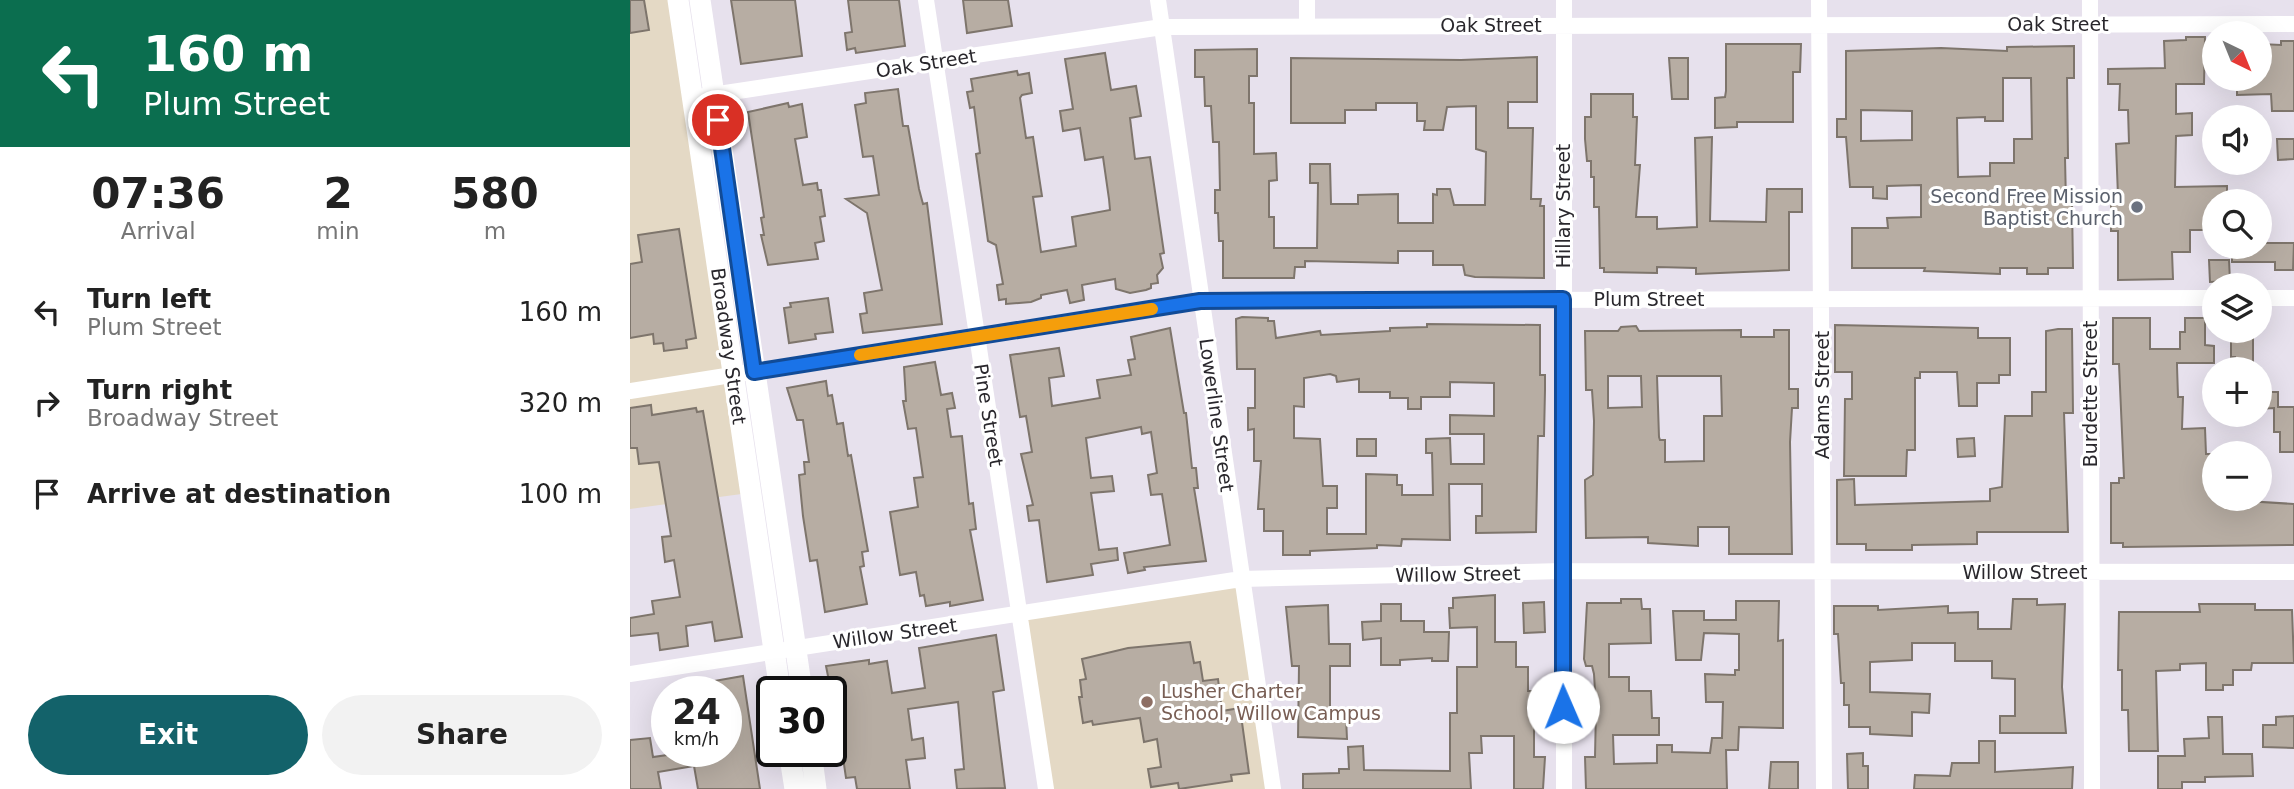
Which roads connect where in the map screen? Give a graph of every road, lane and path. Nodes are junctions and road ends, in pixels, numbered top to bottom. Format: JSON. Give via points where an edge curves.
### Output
{"nodes":[{"id":1,"x":678,"y":0,"type":"edge"},
{"id":2,"x":700,"y":0,"type":"edge"},
{"id":3,"x":926,"y":0,"type":"edge"},
{"id":4,"x":1158,"y":0,"type":"edge"},
{"id":5,"x":1307,"y":0,"type":"edge"},
{"id":6,"x":1564,"y":0,"type":"edge"},
{"id":7,"x":1819,"y":0,"type":"edge"},
{"id":8,"x":2090,"y":0,"type":"edge"},
{"id":9,"x":1307,"y":24,"type":"junction"},
{"id":10,"x":2089,"y":24,"type":"junction"},
{"id":11,"x":2294,"y":24,"type":"edge"},
{"id":12,"x":1564,"y":25,"type":"junction"},
{"id":13,"x":1819,"y":25,"type":"junction"},
{"id":14,"x":1163,"y":27,"type":"junction"},
{"id":15,"x":935,"y":62,"type":"junction"},
{"id":16,"x":714,"y":94,"type":"junction"},
{"id":17,"x":692,"y":98,"type":"junction"},
{"id":18,"x":2090,"y":298,"type":"junction"},
{"id":19,"x":2202,"y":298,"type":"edge"},
{"id":20,"x":2272,"y":298,"type":"edge"},
{"id":21,"x":2294,"y":298,"type":"edge"},
{"id":22,"x":1563,"y":299,"type":"junction"},
{"id":23,"x":1821,"y":299,"type":"junction"},
{"id":24,"x":1200,"y":301,"type":"junction"},
{"id":25,"x":976,"y":336,"type":"junction"},
{"id":26,"x":744,"y":374,"type":"junction"},
{"id":27,"x":630,"y":391,"type":"edge"},
{"id":28,"x":1562,"y":571,"type":"junction"},
{"id":29,"x":1823,"y":572,"type":"junction"},
{"id":30,"x":2091,"y":572,"type":"junction"},
{"id":31,"x":2294,"y":572,"type":"edge"},
{"id":32,"x":1241,"y":579,"type":"junction"},
{"id":33,"x":1021,"y":614,"type":"junction"},
{"id":34,"x":785,"y":649,"type":"junction"},
{"id":35,"x":630,"y":674,"type":"edge"},
{"id":36,"x":782,"y":676,"type":"edge"},
{"id":37,"x":796,"y":676,"type":"edge"},
{"id":38,"x":792,"y":767,"type":"edge"},
{"id":39,"x":813,"y":767,"type":"edge"},
{"id":40,"x":795,"y":789,"type":"edge"},
{"id":41,"x":816,"y":789,"type":"edge"},
{"id":42,"x":1046,"y":789,"type":"edge"},
{"id":43,"x":1273,"y":789,"type":"edge"},
{"id":44,"x":1564,"y":789,"type":"edge"},
{"id":45,"x":1824,"y":789,"type":"edge"},
{"id":46,"x":2092,"y":789,"type":"edge"}],
"edges":[{"from":1,"to":17,"type":"street","name":"Broadway Street"},
{"from":2,"to":16,"type":"street","name":"Broadway Street"},
{"from":3,"to":15,"type":"street","name":"Pine Street"},
{"from":4,"to":14,"type":"street","name":"Lowerline Street"},
{"from":5,"to":9,"type":"street"},
{"from":6,"to":12,"type":"street","name":"Hillary Street"},
{"from":7,"to":13,"type":"street","name":"Adams Street"},
{"from":8,"to":10,"type":"street","name":"Burdette Street"},
{"from":9,"to":12,"type":"street","name":"Oak Street"},
{"from":9,"to":14,"type":"street","name":"Oak Street"},
{"from":10,"to":11,"type":"street","name":"Oak Street"},
{"from":10,"to":13,"type":"street","name":"Oak Street"},
{"from":10,"to":18,"type":"street","name":"Burdette Street"},
{"from":12,"to":13,"type":"street","name":"Oak Street"},
{"from":12,"to":22,"type":"street","name":"Hillary Street"},
{"from":13,"to":23,"type":"street","name":"Adams Street"},
{"from":14,"to":15,"type":"street","name":"Oak Street"},
{"from":14,"to":24,"type":"street","name":"Lowerline Street"},
{"from":15,"to":16,"type":"street","name":"Oak Street"},
{"from":15,"to":25,"type":"street","name":"Pine Street"},
{"from":16,"to":17,"type":"street","name":"Oak Street"},
{"from":16,"to":26,"type":"street","name":"Broadway Street"},
{"from":17,"to":26,"type":"street","name":"Broadway Street"},
{"from":18,"to":19,"type":"street","name":"Plum Street"},
{"from":18,"to":23,"type":"street","name":"Plum Street"},
{"from":18,"to":30,"type":"street","name":"Burdette Street"},
{"from":20,"to":21,"type":"street"},
{"from":22,"to":23,"type":"street","name":"Plum Street"},
{"from":22,"to":24,"type":"street","name":"Plum Street"},
{"from":22,"to":28,"type":"street","name":"Hillary Street"},
{"from":23,"to":29,"type":"street","name":"Adams Street"},
{"from":24,"to":25,"type":"street","name":"Plum Street"},
{"from":24,"to":32,"type":"street","name":"Lowerline Street"},
{"from":25,"to":26,"type":"street","name":"Plum Street"},
{"from":25,"to":33,"type":"street","name":"Pine Street"},
{"from":26,"to":27,"type":"street","name":"Plum Street"},
{"from":26,"to":34,"type":"street","name":"Broadway Street"},
{"from":28,"to":29,"type":"street","name":"Willow Street"},
{"from":28,"to":32,"type":"street","name":"Willow Street"},
{"from":28,"to":44,"type":"street","name":"Hillary Street"},
{"from":29,"to":30,"type":"street","name":"Willow Street"},
{"from":29,"to":45,"type":"street","name":"Adams Street"},
{"from":30,"to":31,"type":"street","name":"Willow Street"},
{"from":30,"to":46,"type":"street","name":"Burdette Street"},
{"from":32,"to":33,"type":"street","name":"Willow Street"},
{"from":32,"to":43,"type":"street","name":"Lowerline Street"},
{"from":33,"to":34,"type":"street","name":"Willow Street"},
{"from":33,"to":42,"type":"street","name":"Pine Street"},
{"from":34,"to":35,"type":"street","name":"Willow Street"},
{"from":34,"to":36,"type":"street","name":"Broadway Street"},
{"from":34,"to":37,"type":"street","name":"Broadway Street"},
{"from":38,"to":40,"type":"street"},
{"from":39,"to":41,"type":"street"}]}
